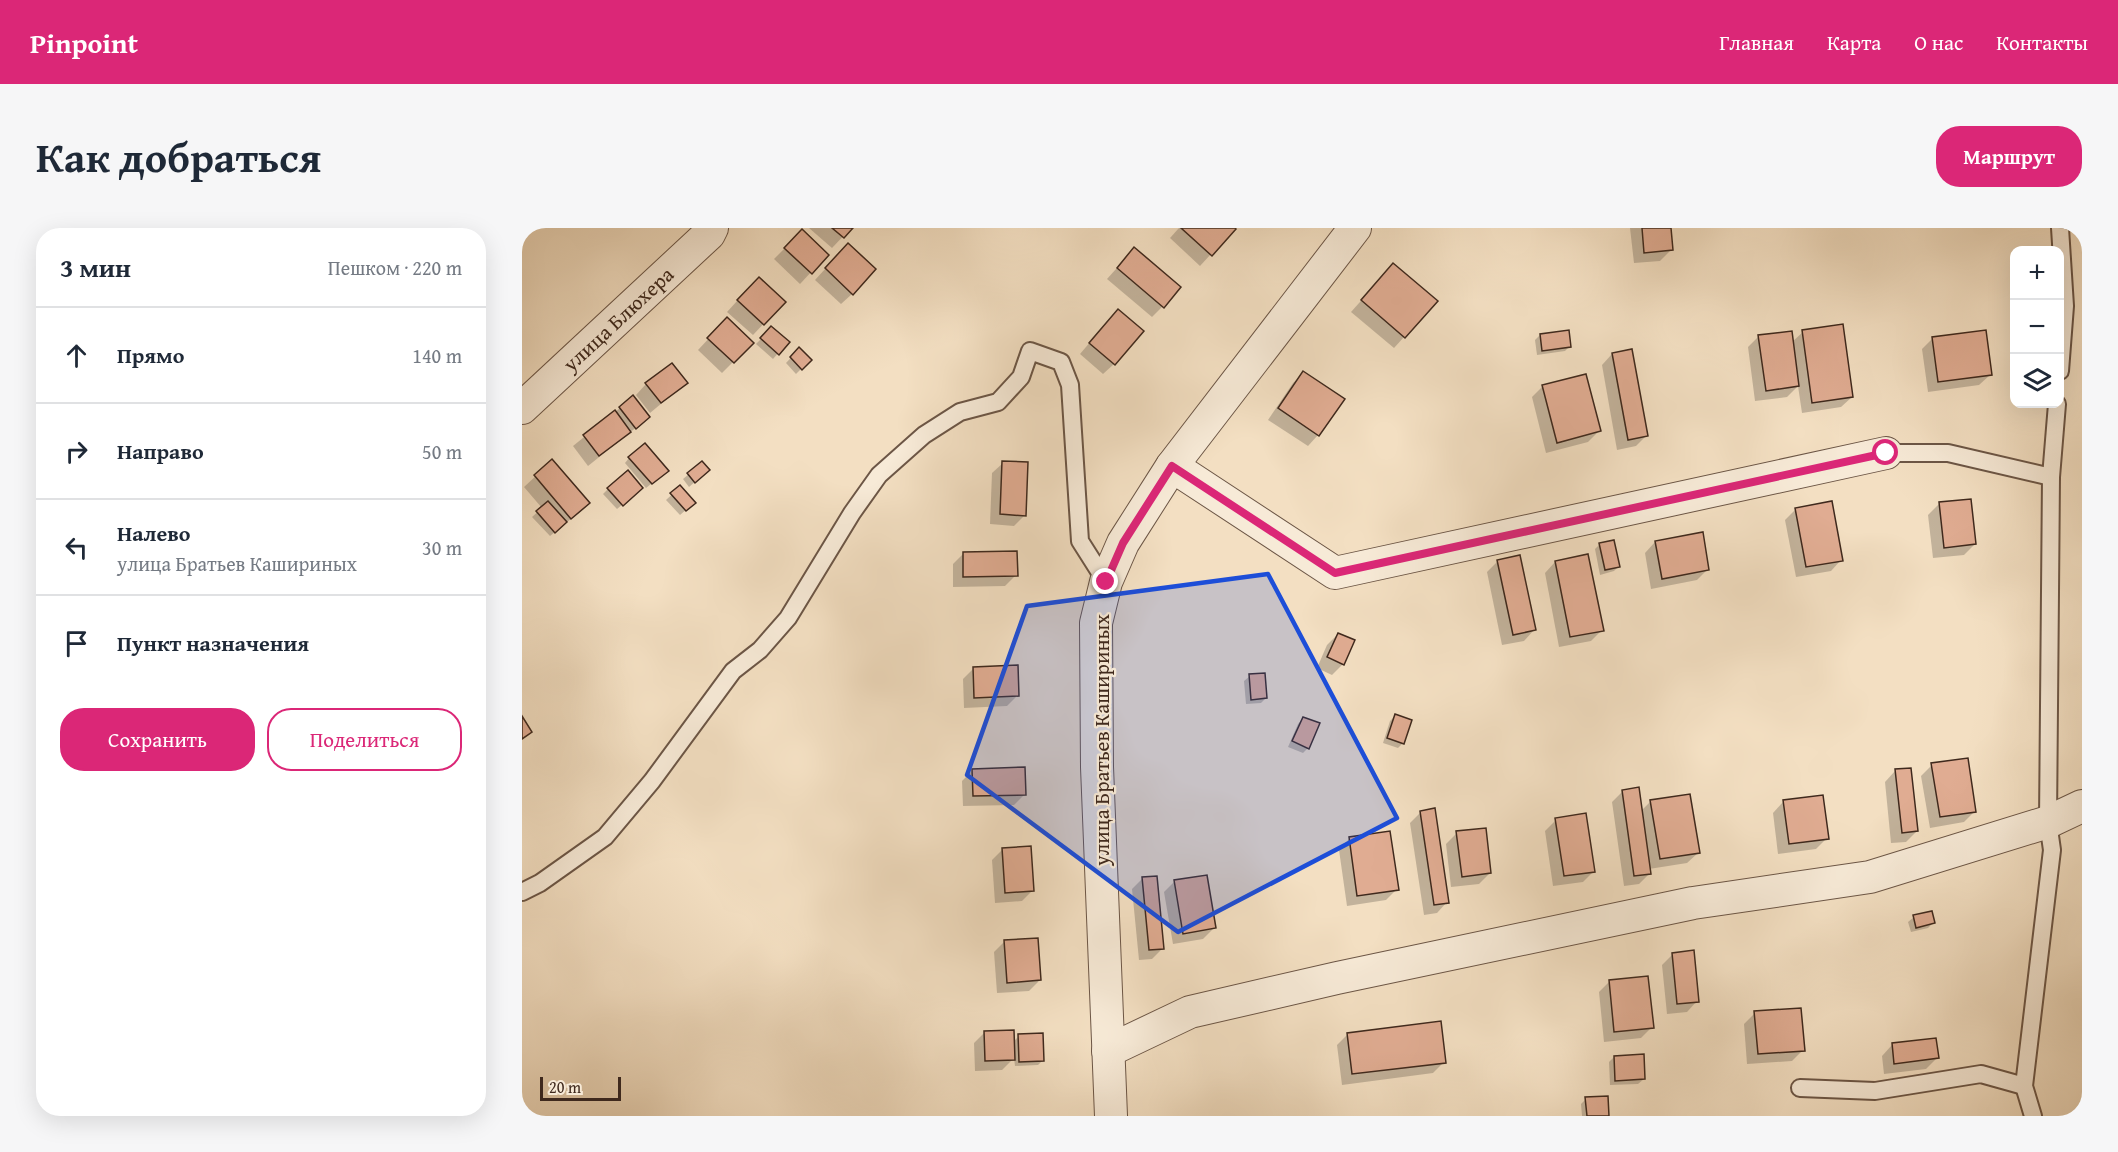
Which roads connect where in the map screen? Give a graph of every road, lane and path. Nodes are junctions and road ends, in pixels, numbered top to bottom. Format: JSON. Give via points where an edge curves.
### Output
{"nodes":[{"id":1,"x":712,"y":228,"type":"edge"},
{"id":2,"x":1355,"y":228,"type":"edge"},
{"id":3,"x":2060,"y":228,"type":"edge"},
{"id":4,"x":2061,"y":354,"type":"edge"},
{"id":5,"x":522,"y":408,"type":"edge"},
{"id":6,"x":2057,"y":408,"type":"edge"},
{"id":7,"x":1886,"y":453,"type":"joint"},
{"id":8,"x":1172,"y":466,"type":"junction"},
{"id":9,"x":2051,"y":477,"type":"junction"},
{"id":10,"x":1106,"y":582,"type":"junction"},
{"id":11,"x":2082,"y":806,"type":"edge"},
{"id":12,"x":2048,"y":822,"type":"junction"},
{"id":13,"x":522,"y":892,"type":"edge"},
{"id":14,"x":1108,"y":1051,"type":"junction"},
{"id":15,"x":2024,"y":1086,"type":"junction"},
{"id":16,"x":1800,"y":1088,"type":"dead end"},
{"id":17,"x":1110,"y":1116,"type":"edge"},
{"id":18,"x":2033,"y":1116,"type":"edge"}],
"edges":[{"from":1,"to":5,"type":"street","name":"улица Блюхера"},
{"from":2,"to":8,"type":"street","name":"улица Братьев Кашириных"},
{"from":3,"to":4,"type":"lane","via":[[2065,306]]},
{"from":6,"to":9,"type":"lane"},
{"from":7,"to":8,"type":"street","via":[[1335,573]]},
{"from":7,"to":9,"type":"lane","via":[[1948,453]]},
{"from":8,"to":10,"type":"street","name":"улица Братьев Кашириных","via":[[1123,543]]},
{"from":9,"to":12,"type":"lane"},
{"from":10,"to":13,"type":"lane","via":[[1080,541],[1070,386],[1061,362],[1030,351],[1021,377],[998,402],[960,412],[924,435],[879,476],[788,618],[760,650],[734,671],[605,837]]},
{"from":10,"to":14,"type":"street","name":"улица Братьев Кашириных","via":[[1096,634]]},
{"from":11,"to":12,"type":"street"},
{"from":12,"to":14,"type":"street","via":[[1870,877],[1693,903],[1190,1012]]},
{"from":12,"to":15,"type":"lane","via":[[2052,850]]},
{"from":14,"to":17,"type":"street","name":"улица Братьев Кашириных"},
{"from":15,"to":16,"type":"lane","via":[[1981,1074],[1875,1091]]},
{"from":15,"to":18,"type":"lane"}]}
